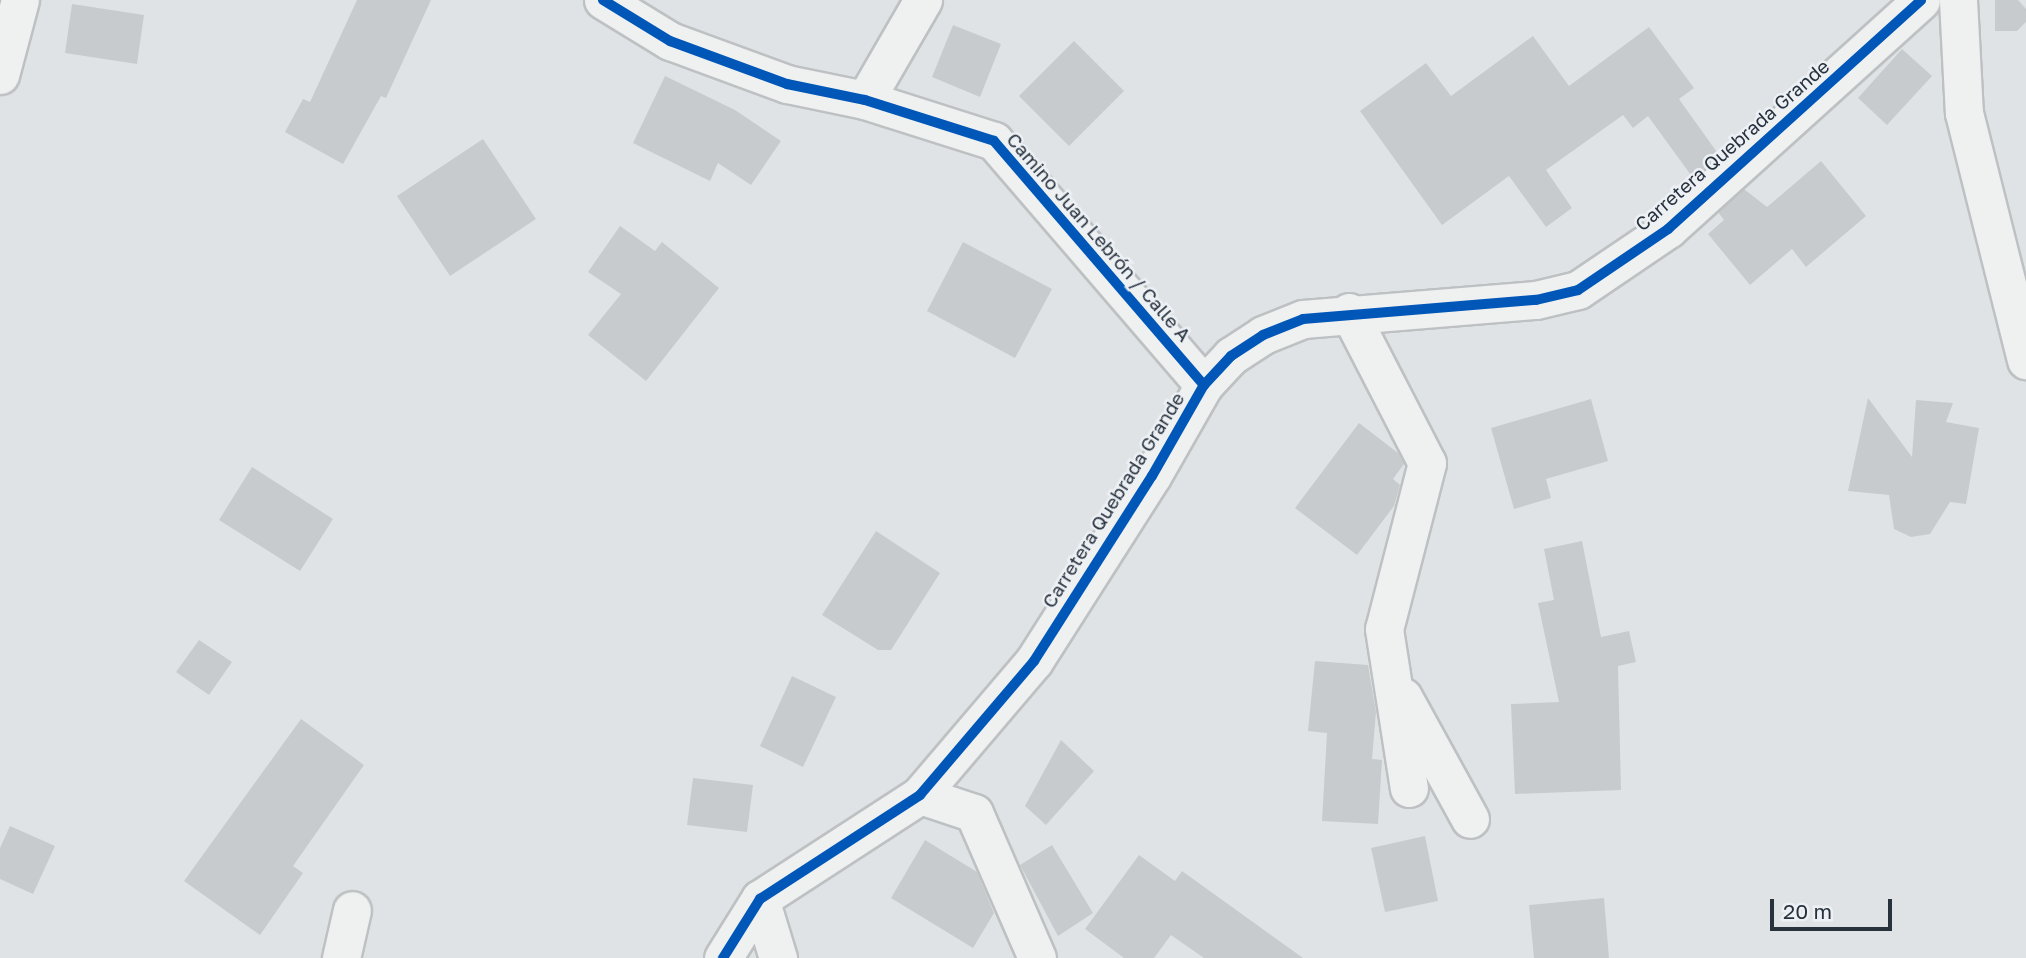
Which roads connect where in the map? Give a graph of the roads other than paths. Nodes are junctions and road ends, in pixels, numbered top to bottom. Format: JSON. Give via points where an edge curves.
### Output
{"nodes":[{"id":1,"x":20,"y":0,"type":"edge"},
{"id":2,"x":603,"y":0,"type":"edge"},
{"id":3,"x":923,"y":0,"type":"edge"},
{"id":4,"x":1921,"y":0,"type":"edge"},
{"id":5,"x":1958,"y":0,"type":"edge"},
{"id":6,"x":0,"y":75,"type":"edge"},
{"id":7,"x":865,"y":100,"type":"junction"},
{"id":8,"x":1349,"y":312,"type":"junction"},
{"id":9,"x":2026,"y":359,"type":"edge"},
{"id":10,"x":1204,"y":385,"type":"junction"},
{"id":11,"x":1391,"y":674,"type":"junction"},
{"id":12,"x":1409,"y":788,"type":"dead end"},
{"id":13,"x":920,"y":794,"type":"junction"},
{"id":14,"x":1470,"y":819,"type":"dead end"},
{"id":15,"x":760,"y":899,"type":"junction"},
{"id":16,"x":352,"y":910,"type":"dead end"},
{"id":17,"x":341,"y":958,"type":"edge"},
{"id":18,"x":723,"y":958,"type":"edge"},
{"id":19,"x":778,"y":958,"type":"edge"},
{"id":20,"x":1037,"y":958,"type":"edge"}],
"edges":[{"from":1,"to":6,"type":"street"},
{"from":2,"to":7,"type":"street","name":"Camino Juan Lebrón / Calle A","via":[[670,41],[787,84]]},
{"from":3,"to":7,"type":"street"},
{"from":4,"to":8,"type":"street","name":"Carretera Quebrada Grande","via":[[1668,229],[1578,290],[1536,300]]},
{"from":5,"to":9,"type":"street","via":[[1964,113]]},
{"from":7,"to":10,"type":"street","name":"Camino Juan Lebrón / Calle A","via":[[994,141]]},
{"from":8,"to":10,"type":"street","name":"Carretera Quebrada Grande","via":[[1303,319],[1263,334],[1231,356]]},
{"from":8,"to":11,"type":"street","via":[[1427,463],[1384,629]]},
{"from":10,"to":13,"type":"street","name":"Carretera Quebrada Grande","via":[[1034,661]]},
{"from":11,"to":12,"type":"street"},
{"from":11,"to":14,"type":"street"},
{"from":13,"to":15,"type":"street","name":"Carretera Quebrada Grande"},
{"from":13,"to":20,"type":"street","via":[[974,813]]},
{"from":15,"to":18,"type":"street","name":"Carretera Quebrada Grande"},
{"from":15,"to":19,"type":"street"},
{"from":16,"to":17,"type":"street"}]}
